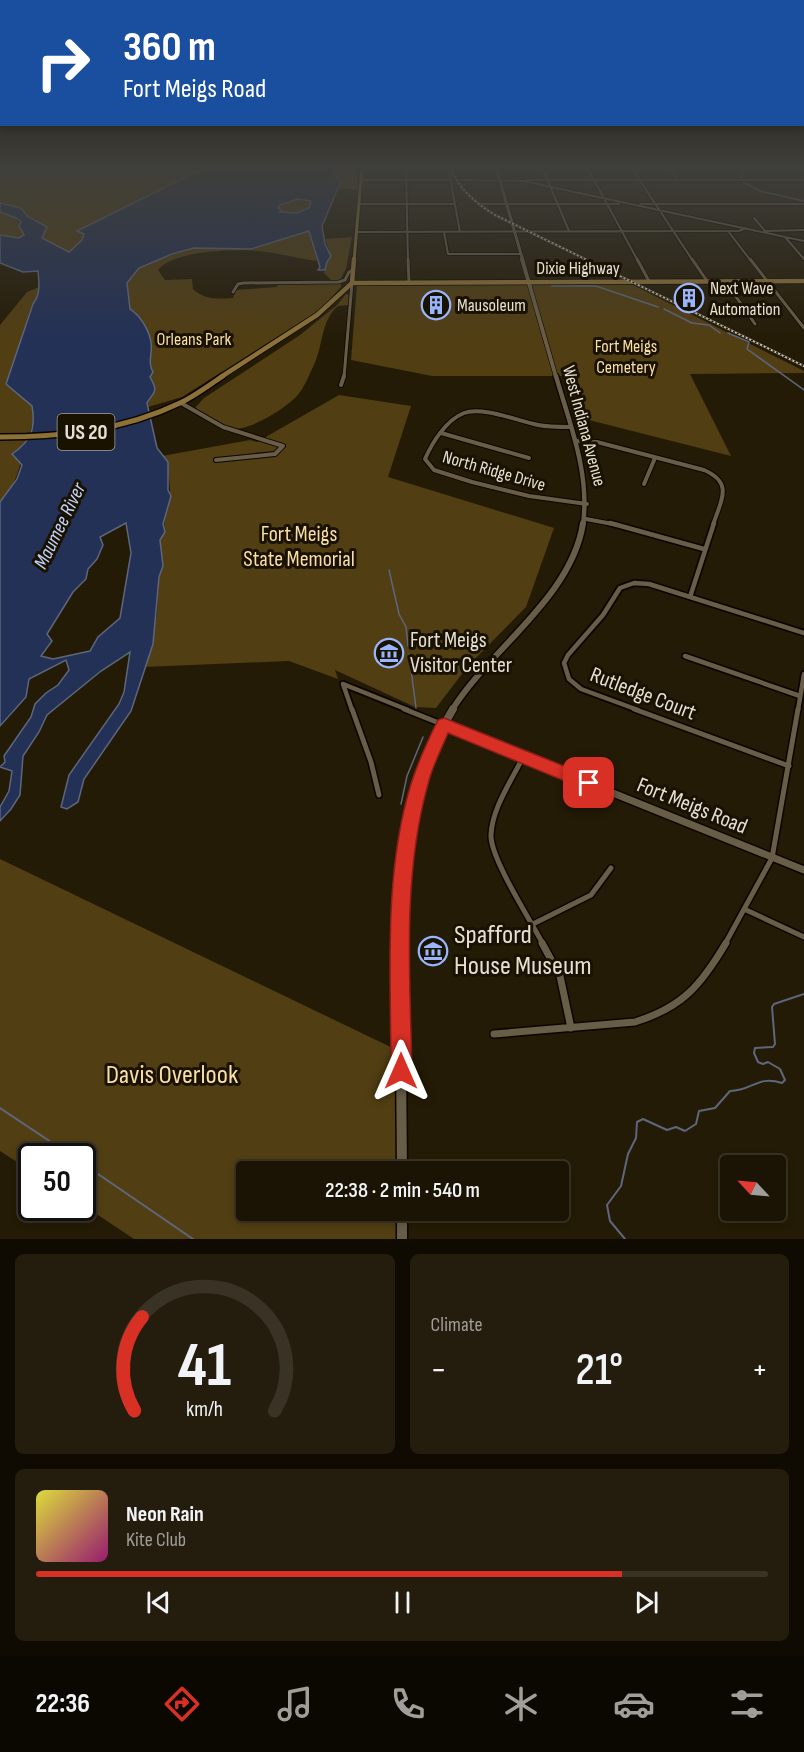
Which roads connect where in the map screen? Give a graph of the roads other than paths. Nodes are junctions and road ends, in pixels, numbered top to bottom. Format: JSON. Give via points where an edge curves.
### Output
{"nodes":[{"id":1,"x":357,"y":225,"type":"edge"},
{"id":2,"x":407,"y":225,"type":"edge"},
{"id":3,"x":459,"y":225,"type":"edge"},
{"id":4,"x":512,"y":225,"type":"edge"},
{"id":5,"x":566,"y":225,"type":"edge"},
{"id":6,"x":618,"y":225,"type":"edge"},
{"id":7,"x":670,"y":225,"type":"edge"},
{"id":8,"x":731,"y":225,"type":"edge"},
{"id":9,"x":759,"y":225,"type":"edge"},
{"id":10,"x":746,"y":228,"type":"junction"},
{"id":11,"x":804,"y":230,"type":"edge"},
{"id":12,"x":514,"y":231,"type":"junction"},
{"id":13,"x":569,"y":231,"type":"junction"},
{"id":14,"x":621,"y":231,"type":"junction"},
{"id":15,"x":674,"y":231,"type":"junction"},
{"id":16,"x":728,"y":231,"type":"junction"},
{"id":17,"x":356,"y":232,"type":"junction"},
{"id":18,"x":407,"y":232,"type":"junction"},
{"id":19,"x":444,"y":232,"type":"junction"},
{"id":20,"x":460,"y":232,"type":"junction"},
{"id":21,"x":764,"y":232,"type":"junction"},
{"id":22,"x":785,"y":237,"type":"junction"},
{"id":23,"x":804,"y":241,"type":"edge"},
{"id":24,"x":521,"y":254,"type":"junction"},
{"id":25,"x":804,"y":259,"type":"edge"},
{"id":26,"x":353,"y":270,"type":"junction"},
{"id":27,"x":649,"y":281,"type":"junction"},
{"id":28,"x":707,"y":281,"type":"junction"},
{"id":29,"x":725,"y":281,"type":"junction"},
{"id":30,"x":766,"y":281,"type":"junction"},
{"id":31,"x":804,"y":281,"type":"edge"},
{"id":32,"x":409,"y":282,"type":"junction"},
{"id":33,"x":529,"y":282,"type":"junction"},
{"id":34,"x":352,"y":283,"type":"junction"},
{"id":35,"x":233,"y":292,"type":"dead end"},
{"id":36,"x":341,"y":294,"type":"junction"},
{"id":37,"x":352,"y":295,"type":"junction"},
{"id":38,"x":755,"y":324,"type":"dead end"},
{"id":39,"x":804,"y":328,"type":"edge"},
{"id":40,"x":341,"y":385,"type":"dead end"},
{"id":41,"x":181,"y":403,"type":"junction"},
{"id":42,"x":571,"y":427,"type":"junction"},
{"id":43,"x":441,"y":433,"type":"junction"},
{"id":44,"x":3,"y":438,"type":"edge"},
{"id":45,"x":575,"y":441,"type":"junction"},
{"id":46,"x":529,"y":458,"type":"dead end"},
{"id":47,"x":655,"y":458,"type":"junction"},
{"id":48,"x":216,"y":460,"type":"dead end"},
{"id":49,"x":644,"y":484,"type":"dead end"},
{"id":50,"x":587,"y":504,"type":"junction"},
{"id":51,"x":586,"y":519,"type":"junction"},
{"id":52,"x":704,"y":549,"type":"junction"},
{"id":53,"x":690,"y":597,"type":"junction"},
{"id":54,"x":804,"y":633,"type":"edge"},
{"id":55,"x":685,"y":657,"type":"dead end"},
{"id":56,"x":804,"y":674,"type":"edge"},
{"id":57,"x":800,"y":696,"type":"junction"},
{"id":58,"x":444,"y":725,"type":"junction"},
{"id":59,"x":523,"y":757,"type":"junction"},
{"id":60,"x":789,"y":766,"type":"junction"},
{"id":61,"x":379,"y":795,"type":"dead end"},
{"id":62,"x":772,"y":858,"type":"junction"},
{"id":63,"x":611,"y":868,"type":"dead end"},
{"id":64,"x":804,"y":870,"type":"edge"},
{"id":65,"x":744,"y":909,"type":"junction"},
{"id":66,"x":533,"y":924,"type":"junction"},
{"id":67,"x":804,"y":937,"type":"edge"},
{"id":68,"x":571,"y":1028,"type":"junction"},
{"id":69,"x":494,"y":1034,"type":"dead end"},
{"id":70,"x":402,"y":1161,"type":"edge"},
{"id":71,"x":402,"y":1221,"type":"edge"},
{"id":72,"x":402,"y":1239,"type":"edge"}],
"edges":[{"from":1,"to":17,"type":"main road"},
{"from":2,"to":18,"type":"street"},
{"from":3,"to":20,"type":"street"},
{"from":4,"to":12,"type":"main road","name":"West Indiana Avenue"},
{"from":5,"to":13,"type":"street"},
{"from":6,"to":14,"type":"street"},
{"from":7,"to":15,"type":"street"},
{"from":8,"to":10,"type":"street"},
{"from":9,"to":21,"type":"street"},
{"from":10,"to":16,"type":"street"},
{"from":10,"to":21,"type":"street"},
{"from":11,"to":21,"type":"street"},
{"from":12,"to":13,"type":"street"},
{"from":12,"to":20,"type":"street"},
{"from":12,"to":24,"type":"main road","name":"West Indiana Avenue"},
{"from":13,"to":14,"type":"street"},
{"from":14,"to":15,"type":"street"},
{"from":14,"to":27,"type":"street"},
{"from":15,"to":16,"type":"street"},
{"from":15,"to":28,"type":"street"},
{"from":16,"to":30,"type":"street"},
{"from":17,"to":18,"type":"street"},
{"from":17,"to":26,"type":"main road"},
{"from":18,"to":19,"type":"street"},
{"from":18,"to":32,"type":"street"},
{"from":19,"to":20,"type":"street"},
{"from":19,"to":24,"type":"street","via":[[447,254]]},
{"from":21,"to":22,"type":"street"},
{"from":22,"to":23,"type":"street"},
{"from":22,"to":25,"type":"street"},
{"from":24,"to":33,"type":"main road","name":"West Indiana Avenue"},
{"from":26,"to":34,"type":"main road"},
{"from":26,"to":35,"type":"street","via":[[339,282],[244,283]]},
{"from":27,"to":28,"type":"main road","name":"Dixie Highway"},
{"from":27,"to":33,"type":"main road","name":"Dixie Highway"},
{"from":28,"to":29,"type":"main road","name":"Dixie Highway"},
{"from":29,"to":30,"type":"main road","name":"Dixie Highway"},
{"from":29,"to":38,"type":"street"},
{"from":30,"to":31,"type":"main road","name":"Dixie Highway"},
{"from":30,"to":39,"type":"street"},
{"from":32,"to":33,"type":"main road","name":"Dixie Highway"},
{"from":32,"to":34,"type":"main road","name":"Dixie Highway"},
{"from":33,"to":42,"type":"main road","name":"West Indiana Avenue"},
{"from":34,"to":36,"type":"main road","number":"US 20"},
{"from":34,"to":37,"type":"street"},
{"from":36,"to":37,"type":"main road"},
{"from":36,"to":41,"type":"main road","number":"US 20","via":[[318,315]]},
{"from":37,"to":40,"type":"street"},
{"from":41,"to":44,"type":"main road","number":"US 20","via":[[122,424],[75,434]]},
{"from":41,"to":48,"type":"street","via":[[223,427],[283,446],[274,454]]},
{"from":42,"to":43,"type":"street","name":"North Ridge Drive","via":[[541,426],[474,411],[459,415]]},
{"from":42,"to":45,"type":"main road","name":"West Indiana Avenue"},
{"from":43,"to":46,"type":"street"},
{"from":43,"to":50,"type":"street","name":"North Ridge Drive","via":[[426,456],[426,463],[434,470],[527,497]]},
{"from":45,"to":47,"type":"street","via":[[597,442]]},
{"from":45,"to":50,"type":"main road","name":"West Indiana Avenue"},
{"from":47,"to":49,"type":"street"},
{"from":47,"to":52,"type":"street","via":[[707,471],[722,482],[724,490]]},
{"from":50,"to":51,"type":"main road","name":"West Indiana Avenue"},
{"from":51,"to":52,"type":"street","via":[[627,526]]},
{"from":51,"to":58,"type":"main road","name":"West Indiana Avenue","via":[[560,582],[467,689]]},
{"from":52,"to":53,"type":"street"},
{"from":53,"to":54,"type":"street","name":"Rutledge Court"},
{"from":53,"to":60,"type":"street","name":"Rutledge Court","via":[[641,583],[623,587],[566,658],[567,676],[585,691]]},
{"from":55,"to":57,"type":"street"},
{"from":56,"to":57,"type":"street"},
{"from":57,"to":60,"type":"street"},
{"from":58,"to":59,"type":"street","name":"Fort Meigs Road"},
{"from":58,"to":61,"type":"street","name":"Fort Meigs Road","via":[[343,684]]},
{"from":58,"to":70,"type":"main road","name":"West Indiana Avenue","via":[[420,784],[404,860],[400,932]]},
{"from":59,"to":62,"type":"street","name":"Fort Meigs Road"},
{"from":59,"to":66,"type":"street","via":[[491,837],[496,856]]},
{"from":60,"to":62,"type":"street"},
{"from":62,"to":64,"type":"street","name":"Fort Meigs Road"},
{"from":62,"to":65,"type":"street"},
{"from":63,"to":66,"type":"street","via":[[591,894]]},
{"from":65,"to":67,"type":"street"},
{"from":65,"to":68,"type":"street","via":[[710,970],[679,1003],[635,1022]]},
{"from":66,"to":68,"type":"street","via":[[560,976]]},
{"from":68,"to":69,"type":"street"},
{"from":71,"to":72,"type":"main road"}]}
